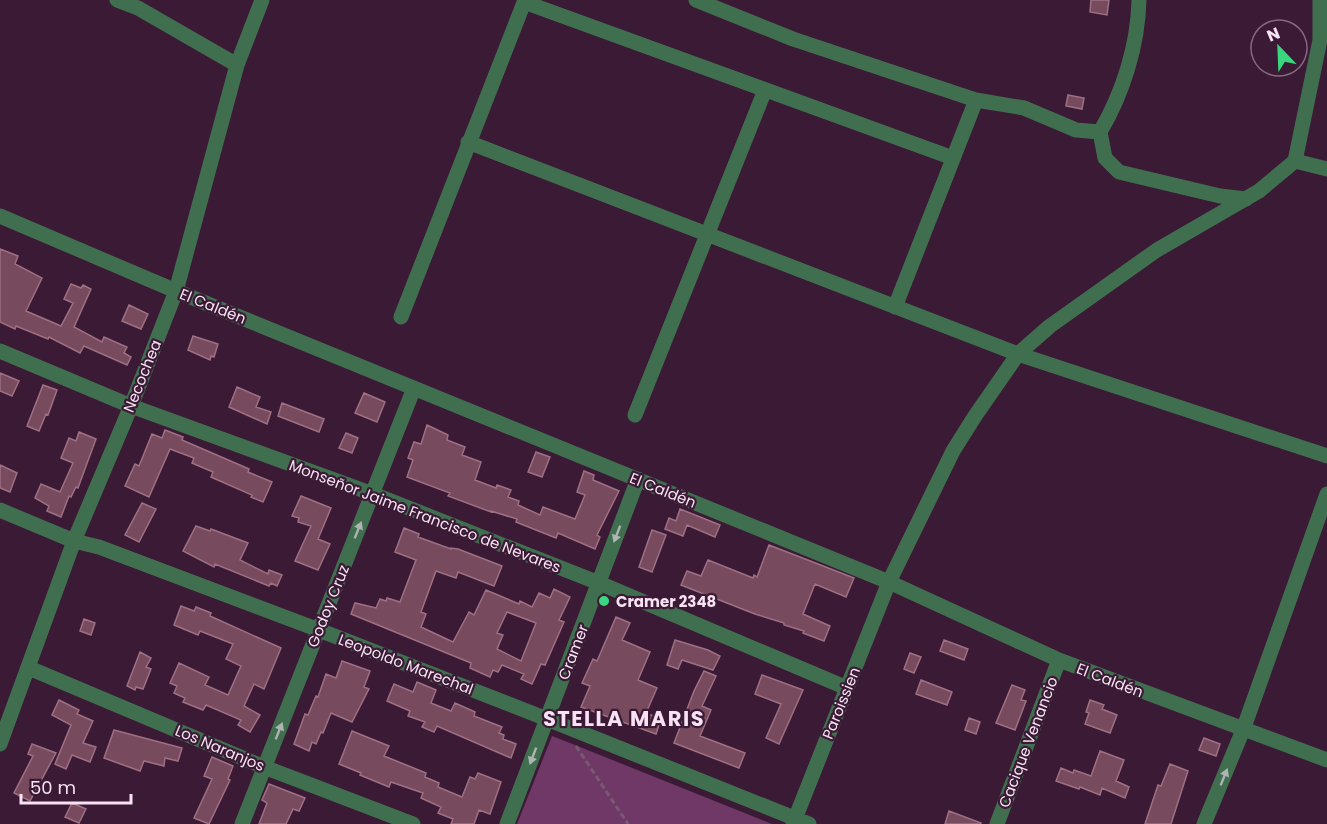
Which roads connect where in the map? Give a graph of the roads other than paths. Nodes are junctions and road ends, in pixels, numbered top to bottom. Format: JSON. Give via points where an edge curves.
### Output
{"nodes":[{"id":1,"x":117,"y":0,"type":"edge"},
{"id":2,"x":262,"y":0,"type":"edge"},
{"id":3,"x":696,"y":0,"type":"edge"},
{"id":4,"x":1139,"y":0,"type":"edge"},
{"id":5,"x":1320,"y":0,"type":"edge"},
{"id":6,"x":525,"y":1,"type":"edge"},
{"id":7,"x":237,"y":65,"type":"junction"},
{"id":8,"x":765,"y":90,"type":"junction"},
{"id":9,"x":976,"y":100,"type":"junction"},
{"id":10,"x":1100,"y":132,"type":"junction"},
{"id":11,"x":468,"y":142,"type":"junction"},
{"id":12,"x":953,"y":158,"type":"junction"},
{"id":13,"x":1295,"y":161,"type":"junction"},
{"id":14,"x":1327,"y":169,"type":"edge"},
{"id":15,"x":1246,"y":200,"type":"junction"},
{"id":16,"x":0,"y":216,"type":"edge"},
{"id":17,"x":708,"y":234,"type":"junction"},
{"id":18,"x":176,"y":291,"type":"junction"},
{"id":19,"x":895,"y":307,"type":"junction"},
{"id":20,"x":401,"y":317,"type":"dead end"},
{"id":21,"x":0,"y":351,"type":"edge"},
{"id":22,"x":1018,"y":354,"type":"junction"},
{"id":23,"x":414,"y":388,"type":"junction"},
{"id":24,"x":131,"y":406,"type":"junction"},
{"id":25,"x":635,"y":415,"type":"dead end"},
{"id":26,"x":1327,"y":456,"type":"edge"},
{"id":27,"x":638,"y":480,"type":"junction"},
{"id":28,"x":372,"y":494,"type":"junction"},
{"id":29,"x":1327,"y":494,"type":"edge"},
{"id":30,"x":0,"y":510,"type":"edge"},
{"id":31,"x":74,"y":541,"type":"junction"},
{"id":32,"x":889,"y":582,"type":"junction"},
{"id":33,"x":598,"y":583,"type":"junction"},
{"id":34,"x":319,"y":630,"type":"junction"},
{"id":35,"x":1059,"y":660,"type":"junction"},
{"id":36,"x":29,"y":668,"type":"junction"},
{"id":37,"x":847,"y":687,"type":"junction"},
{"id":38,"x":547,"y":719,"type":"junction"},
{"id":39,"x":1243,"y":730,"type":"junction"},
{"id":40,"x":0,"y":744,"type":"edge"},
{"id":41,"x":1320,"y":757,"type":"edge"},
{"id":42,"x":264,"y":767,"type":"junction"},
{"id":43,"x":1327,"y":768,"type":"edge"},
{"id":44,"x":799,"y":822,"type":"edge"},
{"id":45,"x":242,"y":824,"type":"edge"},
{"id":46,"x":413,"y":824,"type":"edge"},
{"id":47,"x":507,"y":824,"type":"edge"},
{"id":48,"x":997,"y":824,"type":"edge"},
{"id":49,"x":1204,"y":824,"type":"edge"}],
"edges":[{"from":1,"to":7,"type":"street"},
{"from":2,"to":7,"type":"street","name":"Necochea"},
{"from":3,"to":9,"type":"street","via":[[794,39]]},
{"from":4,"to":10,"type":"street","via":[[1131,54],[1112,111]]},
{"from":5,"to":13,"type":"street","via":[[1320,39]]},
{"from":6,"to":8,"type":"street"},
{"from":6,"to":11,"type":"street"},
{"from":7,"to":18,"type":"street","name":"Necochea"},
{"from":8,"to":12,"type":"street"},
{"from":8,"to":17,"type":"street"},
{"from":9,"to":10,"type":"street","via":[[1024,108],[1076,130]]},
{"from":9,"to":12,"type":"street"},
{"from":10,"to":15,"type":"street","via":[[1105,158],[1119,172]]},
{"from":11,"to":17,"type":"street"},
{"from":11,"to":20,"type":"street"},
{"from":12,"to":19,"type":"street"},
{"from":13,"to":14,"type":"street"},
{"from":13,"to":15,"type":"street","name":"Paroissien"},
{"from":15,"to":22,"type":"street","name":"Paroissien","via":[[1148,257],[1050,326]]},
{"from":16,"to":18,"type":"street","name":"El Caldén"},
{"from":17,"to":19,"type":"street"},
{"from":17,"to":25,"type":"street"},
{"from":18,"to":23,"type":"street","name":"El Caldén"},
{"from":18,"to":24,"type":"street","name":"Necochea"},
{"from":19,"to":22,"type":"street"},
{"from":21,"to":24,"type":"street","name":"Monseñor Jaime Francisco de Nevares"},
{"from":22,"to":26,"type":"street"},
{"from":22,"to":32,"type":"street","name":"Paroissien","via":[[953,451]]},
{"from":23,"to":27,"type":"street","name":"El Caldén"},
{"from":23,"to":28,"type":"street","name":"Godoy Cruz"},
{"from":24,"to":28,"type":"street","name":"Monseñor Jaime Francisco de Nevares"},
{"from":24,"to":31,"type":"street","name":"Necochea"},
{"from":27,"to":32,"type":"street","name":"El Caldén"},
{"from":27,"to":33,"type":"street","name":"Cramer","one_way":true},
{"from":28,"to":33,"type":"street","name":"Monseñor Jaime Francisco de Nevares"},
{"from":34,"to":28,"type":"street","name":"Godoy Cruz","one_way":true},
{"from":29,"to":39,"type":"street"},
{"from":30,"to":31,"type":"street","name":"Leopoldo Marechal"},
{"from":31,"to":34,"type":"street","name":"Leopoldo Marechal"},
{"from":31,"to":36,"type":"street","name":"Necochea"},
{"from":32,"to":35,"type":"street","name":"El Caldén"},
{"from":32,"to":37,"type":"street","name":"Paroissien"},
{"from":33,"to":37,"type":"street","name":"Monseñor Jaime Francisco de Nevares"},
{"from":33,"to":38,"type":"street","name":"Cramer"},
{"from":34,"to":38,"type":"street","name":"Leopoldo Marechal"},
{"from":42,"to":34,"type":"street","name":"Godoy Cruz","one_way":true},
{"from":35,"to":39,"type":"street","name":"El Caldén"},
{"from":35,"to":48,"type":"street","name":"Cacique Venancio"},
{"from":36,"to":40,"type":"street","name":"Necochea"},
{"from":36,"to":42,"type":"street","name":"Los Naranjos"},
{"from":37,"to":44,"type":"street","name":"Paroissien"},
{"from":38,"to":44,"type":"street","name":"Leopoldo Marechal"},
{"from":38,"to":47,"type":"street","name":"Cramer","one_way":true},
{"from":39,"to":41,"type":"street","name":"El Caldén"},
{"from":49,"to":39,"type":"street","one_way":true},
{"from":41,"to":43,"type":"street"},
{"from":42,"to":45,"type":"street","name":"Godoy Cruz"},
{"from":42,"to":46,"type":"street","name":"Los Naranjos"}]}
